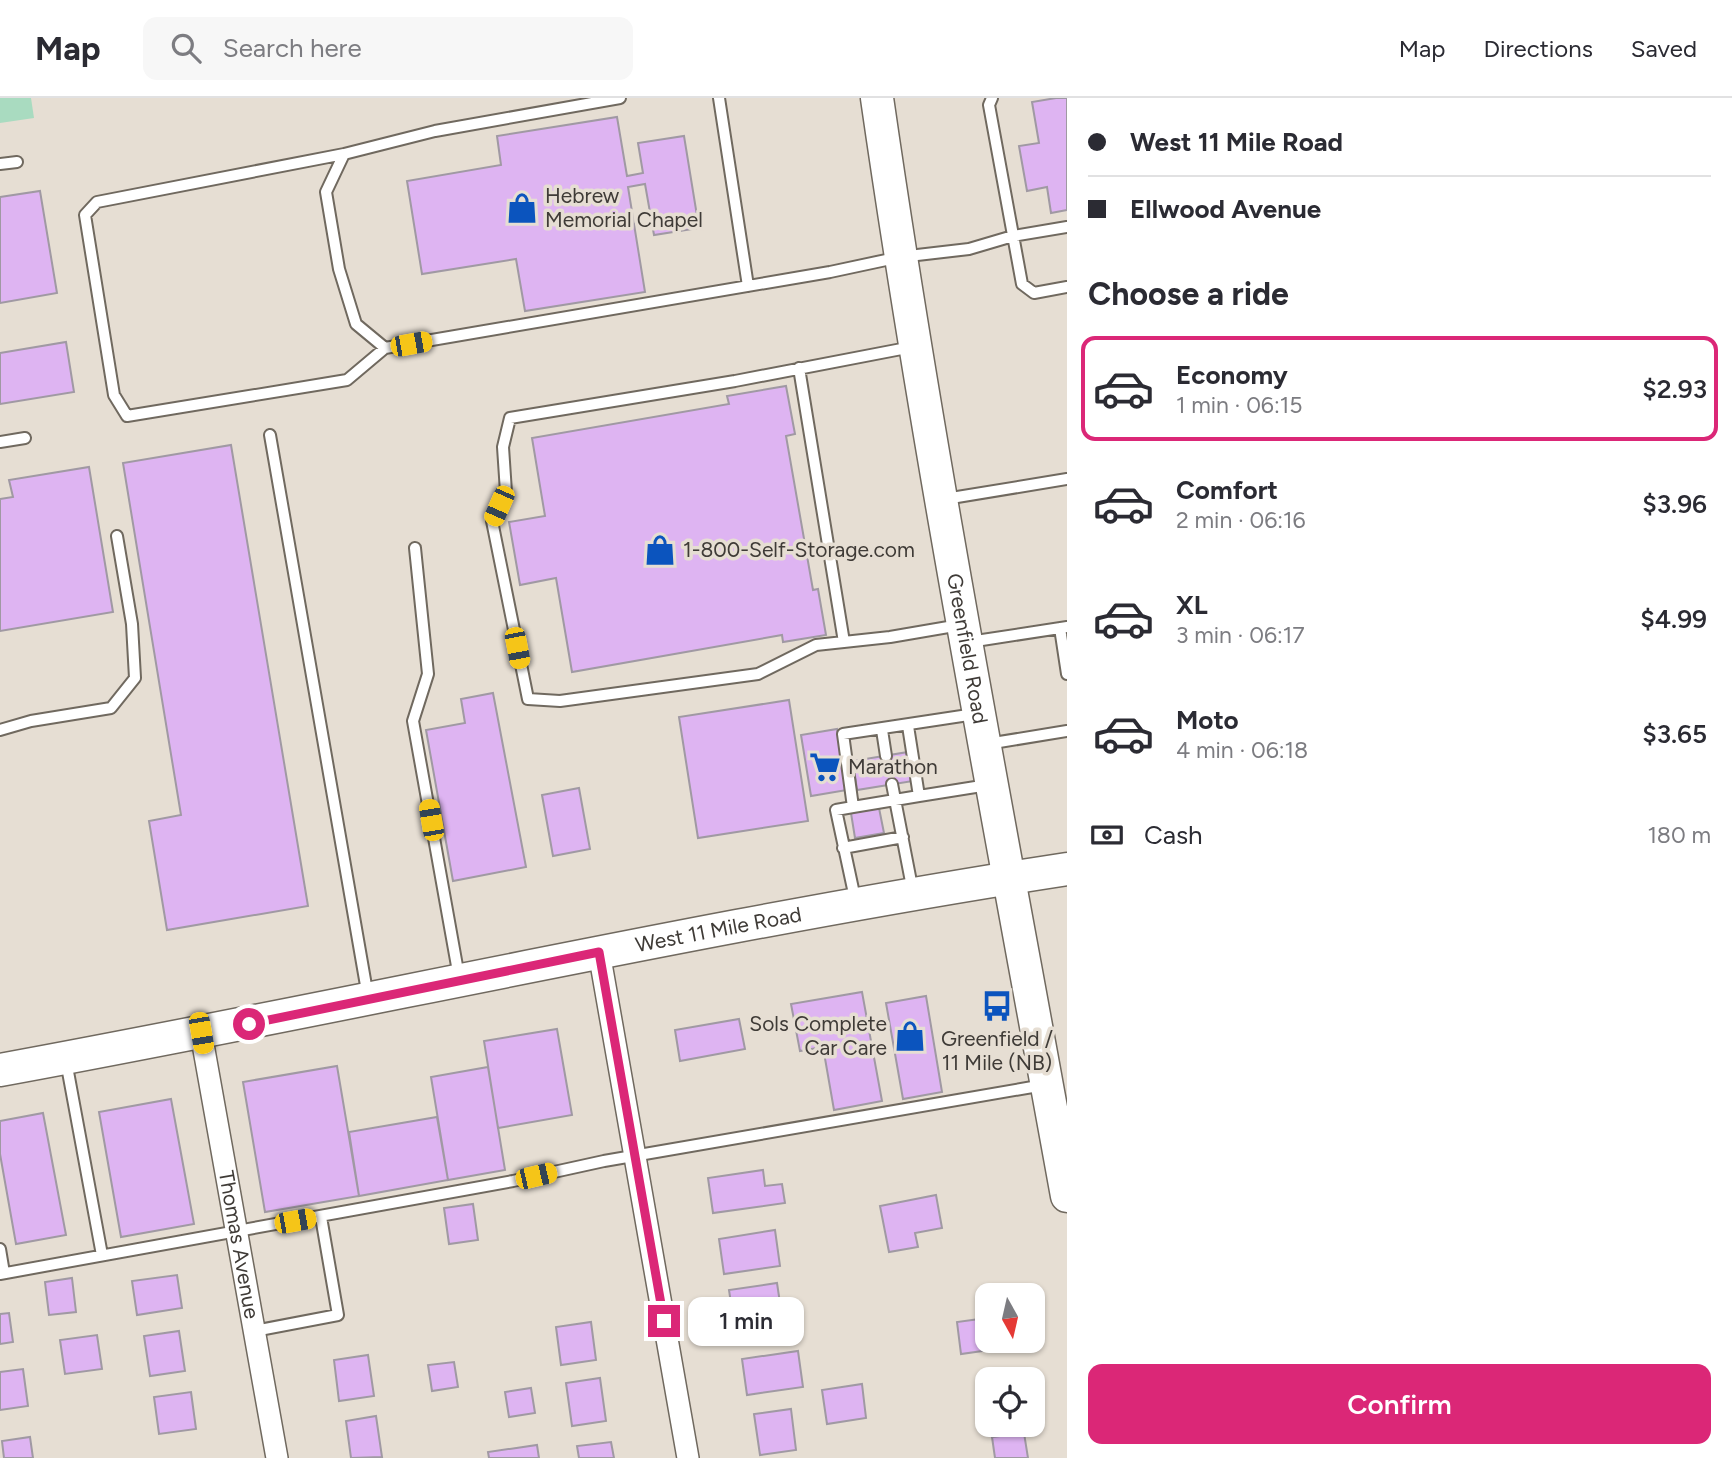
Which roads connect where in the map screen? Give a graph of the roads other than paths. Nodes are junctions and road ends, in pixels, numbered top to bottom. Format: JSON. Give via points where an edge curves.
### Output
{"nodes":[{"id":1,"x":620,"y":98,"type":"edge"},
{"id":2,"x":719,"y":98,"type":"edge"},
{"id":3,"x":877,"y":98,"type":"edge"},
{"id":4,"x":992,"y":98,"type":"edge"},
{"id":5,"x":344,"y":154,"type":"junction"},
{"id":6,"x":17,"y":162,"type":"dead end"},
{"id":7,"x":0,"y":164,"type":"edge"},
{"id":8,"x":1067,"y":227,"type":"edge"},
{"id":9,"x":1013,"y":236,"type":"junction"},
{"id":10,"x":900,"y":257,"type":"junction"},
{"id":11,"x":748,"y":286,"type":"junction"},
{"id":12,"x":1067,"y":287,"type":"edge"},
{"id":13,"x":915,"y":347,"type":"junction"},
{"id":14,"x":385,"y":348,"type":"junction"},
{"id":15,"x":799,"y":368,"type":"junction"},
{"id":16,"x":270,"y":435,"type":"dead end"},
{"id":17,"x":25,"y":438,"type":"dead end"},
{"id":18,"x":0,"y":442,"type":"edge"},
{"id":19,"x":1067,"y":479,"type":"edge"},
{"id":20,"x":942,"y":500,"type":"junction"},
{"id":21,"x":117,"y":536,"type":"dead end"},
{"id":22,"x":415,"y":548,"type":"dead end"},
{"id":23,"x":1063,"y":628,"type":"edge"},
{"id":24,"x":964,"y":633,"type":"junction"},
{"id":25,"x":844,"y":642,"type":"junction"},
{"id":26,"x":1067,"y":674,"type":"edge"},
{"id":27,"x":978,"y":714,"type":"junction"},
{"id":28,"x":908,"y":726,"type":"junction"},
{"id":29,"x":0,"y":730,"type":"edge"},
{"id":30,"x":882,"y":730,"type":"junction"},
{"id":31,"x":1067,"y":731,"type":"edge"},
{"id":32,"x":983,"y":745,"type":"junction"},
{"id":33,"x":886,"y":755,"type":"dead end"},
{"id":34,"x":892,"y":784,"type":"dead end"},
{"id":35,"x":990,"y":785,"type":"junction"},
{"id":36,"x":919,"y":796,"type":"junction"},
{"id":37,"x":894,"y":800,"type":"junction"},
{"id":38,"x":853,"y":807,"type":"junction"},
{"id":39,"x":902,"y":837,"type":"junction"},
{"id":40,"x":843,"y":848,"type":"junction"},
{"id":41,"x":1067,"y":869,"type":"edge"},
{"id":42,"x":1008,"y":878,"type":"junction"},
{"id":43,"x":914,"y":895,"type":"junction"},
{"id":44,"x":857,"y":905,"type":"junction"},
{"id":45,"x":599,"y":952,"type":"junction"},
{"id":46,"x":459,"y":979,"type":"junction"},
{"id":47,"x":369,"y":1000,"type":"junction"},
{"id":48,"x":201,"y":1033,"type":"junction"},
{"id":49,"x":65,"y":1058,"type":"junction"},
{"id":50,"x":0,"y":1070,"type":"edge"},
{"id":51,"x":1047,"y":1084,"type":"junction"},
{"id":52,"x":636,"y":1156,"type":"junction"},
{"id":53,"x":1067,"y":1196,"type":"edge"},
{"id":54,"x":321,"y":1217,"type":"junction"},
{"id":55,"x":237,"y":1231,"type":"junction"},
{"id":56,"x":0,"y":1249,"type":"edge"},
{"id":57,"x":102,"y":1255,"type":"junction"},
{"id":58,"x":2,"y":1274,"type":"edge"},
{"id":59,"x":254,"y":1331,"type":"junction"},
{"id":60,"x":277,"y":1458,"type":"edge"},
{"id":61,"x":688,"y":1458,"type":"edge"}],
"edges":[{"from":1,"to":5,"type":"lane","via":[[435,131]]},
{"from":2,"to":11,"type":"lane"},
{"from":3,"to":10,"type":"main road","name":"Greenfield Road"},
{"from":4,"to":9,"type":"lane","via":[[989,105]]},
{"from":5,"to":14,"type":"lane","via":[[326,191],[339,269],[356,324]]},
{"from":5,"to":14,"type":"lane","via":[[97,202],[85,215],[114,395],[127,416],[346,380]]},
{"from":6,"to":7,"type":"lane"},
{"from":8,"to":9,"type":"lane"},
{"from":9,"to":10,"type":"lane","via":[[969,249]]},
{"from":9,"to":12,"type":"lane","via":[[1022,284],[1034,293]]},
{"from":10,"to":11,"type":"lane"},
{"from":10,"to":13,"type":"main road","name":"Greenfield Road"},
{"from":11,"to":14,"type":"lane"},
{"from":13,"to":15,"type":"lane"},
{"from":13,"to":20,"type":"main road","name":"Greenfield Road"},
{"from":15,"to":25,"type":"lane"},
{"from":15,"to":25,"type":"lane","via":[[510,418],[503,447],[506,492],[492,521],[528,699],[560,701],[758,674],[816,645]]},
{"from":16,"to":47,"type":"lane"},
{"from":17,"to":18,"type":"lane"},
{"from":19,"to":20,"type":"lane"},
{"from":20,"to":24,"type":"main road","name":"Greenfield Road"},
{"from":21,"to":29,"type":"lane","via":[[132,624],[135,678],[111,708]]},
{"from":22,"to":46,"type":"lane","via":[[428,674],[413,721]]},
{"from":23,"to":24,"type":"lane"},
{"from":23,"to":26,"type":"lane"},
{"from":24,"to":25,"type":"lane"},
{"from":24,"to":27,"type":"main road","name":"Greenfield Road"},
{"from":27,"to":28,"type":"lane"},
{"from":27,"to":32,"type":"main road","name":"Greenfield Road"},
{"from":28,"to":30,"type":"lane"},
{"from":28,"to":36,"type":"lane"},
{"from":30,"to":33,"type":"lane"},
{"from":30,"to":38,"type":"lane","via":[[843,734]]},
{"from":31,"to":32,"type":"lane"},
{"from":32,"to":35,"type":"main road","name":"Greenfield Road"},
{"from":34,"to":37,"type":"lane"},
{"from":35,"to":36,"type":"lane"},
{"from":35,"to":42,"type":"main road","name":"Greenfield Road"},
{"from":36,"to":37,"type":"lane"},
{"from":37,"to":38,"type":"lane"},
{"from":37,"to":39,"type":"lane"},
{"from":38,"to":40,"type":"lane","via":[[836,810]]},
{"from":39,"to":40,"type":"lane"},
{"from":39,"to":43,"type":"lane"},
{"from":40,"to":44,"type":"lane"},
{"from":41,"to":42,"type":"main road","name":"West 11 Mile Road"},
{"from":42,"to":43,"type":"main road","name":"West 11 Mile Road"},
{"from":42,"to":51,"type":"main road","name":"Greenfield Road"},
{"from":43,"to":44,"type":"main road","name":"West 11 Mile Road"},
{"from":44,"to":45,"type":"main road","name":"West 11 Mile Road"},
{"from":45,"to":46,"type":"main road","name":"West 11 Mile Road"},
{"from":45,"to":52,"type":"street"},
{"from":46,"to":47,"type":"main road","name":"West 11 Mile Road"},
{"from":47,"to":48,"type":"main road","name":"West 11 Mile Road"},
{"from":48,"to":49,"type":"main road","name":"West 11 Mile Road"},
{"from":48,"to":55,"type":"street","name":"Thomas Avenue"},
{"from":49,"to":50,"type":"main road","name":"West 11 Mile Road"},
{"from":49,"to":57,"type":"lane"},
{"from":51,"to":52,"type":"lane"},
{"from":51,"to":53,"type":"main road","name":"Greenfield Road"},
{"from":52,"to":54,"type":"lane"},
{"from":52,"to":61,"type":"street"},
{"from":54,"to":55,"type":"lane"},
{"from":54,"to":59,"type":"lane","via":[[338,1315]]},
{"from":55,"to":57,"type":"lane"},
{"from":55,"to":59,"type":"street","name":"Thomas Avenue"},
{"from":56,"to":58,"type":"lane"},
{"from":57,"to":58,"type":"lane"},
{"from":59,"to":60,"type":"street","name":"Thomas Avenue"}]}
